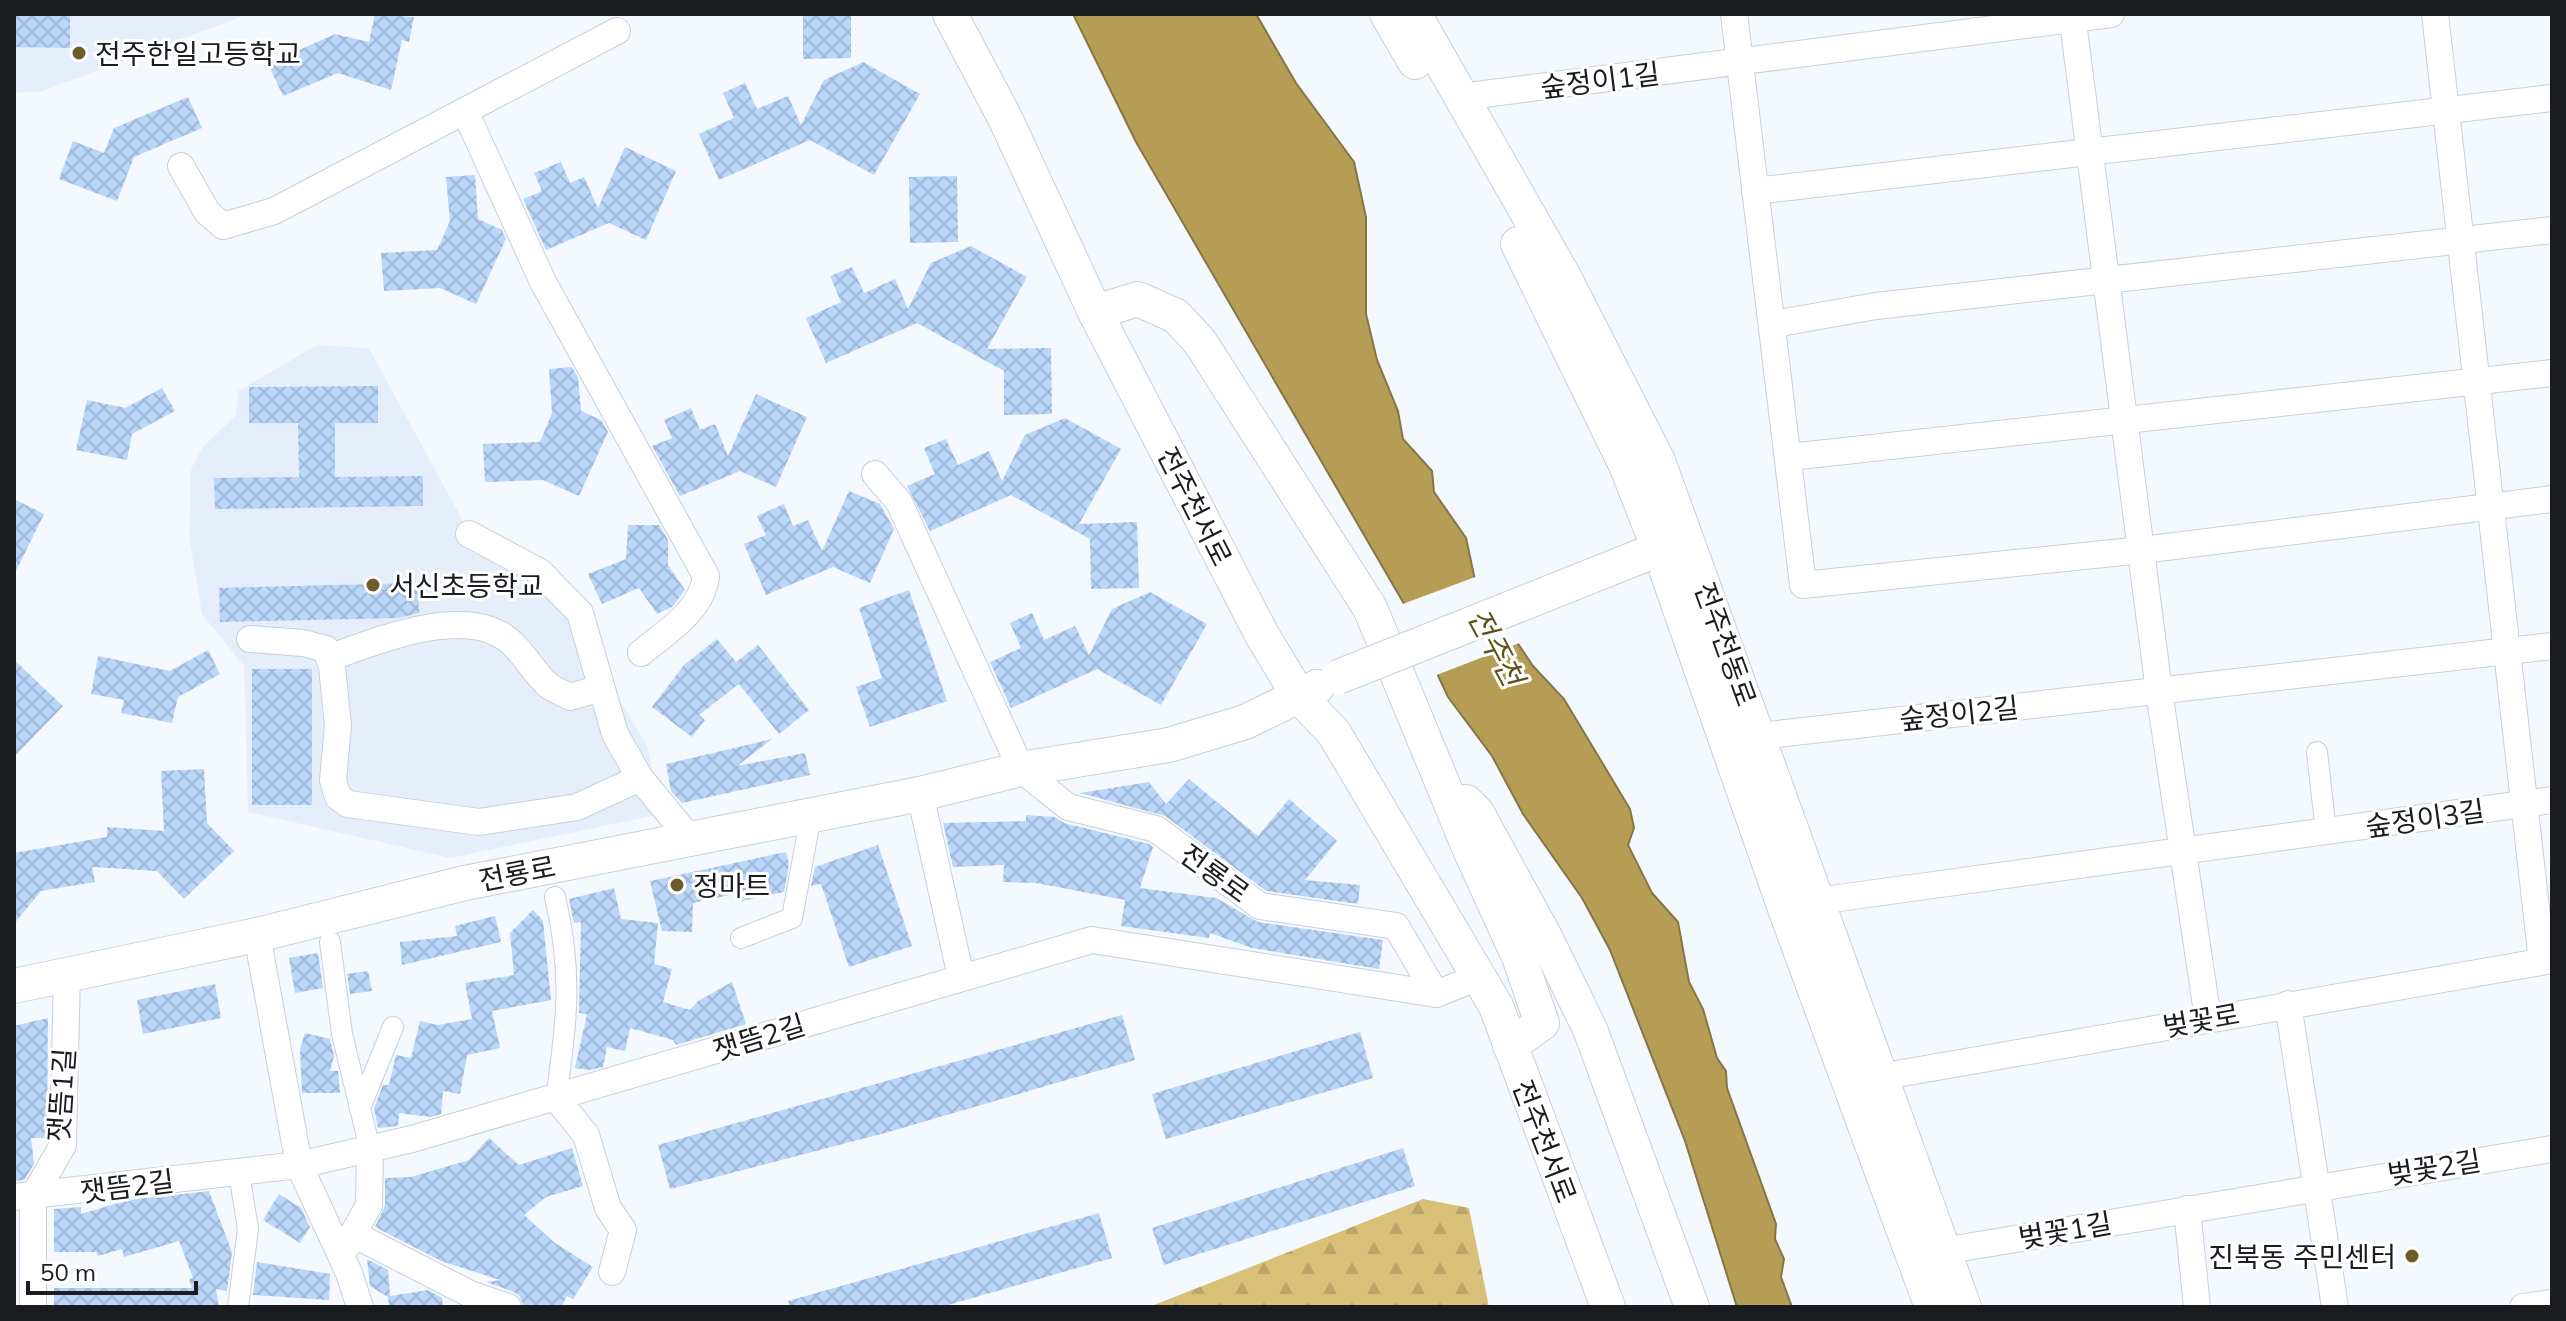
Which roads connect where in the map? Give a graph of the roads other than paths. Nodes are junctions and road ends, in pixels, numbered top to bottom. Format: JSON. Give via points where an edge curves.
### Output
{"nodes":[{"id":1,"x":950,"y":14,"type":"edge"},
{"id":2,"x":1387,"y":14,"type":"edge"},
{"id":3,"x":1414,"y":14,"type":"edge"},
{"id":4,"x":1734,"y":14,"type":"edge"},
{"id":5,"x":2111,"y":14,"type":"edge"},
{"id":6,"x":2435,"y":14,"type":"edge"},
{"id":7,"x":2073,"y":16,"type":"edge"},
{"id":8,"x":617,"y":31,"type":"dead end"},
{"id":9,"x":1740,"y":62,"type":"junction"},
{"id":10,"x":1461,"y":97,"type":"junction"},
{"id":11,"x":2552,"y":98,"type":"edge"},
{"id":12,"x":2446,"y":110,"type":"junction"},
{"id":13,"x":465,"y":111,"type":"junction"},
{"id":14,"x":2087,"y":152,"type":"junction"},
{"id":15,"x":181,"y":166,"type":"dead end"},
{"id":16,"x":1755,"y":191,"type":"junction"},
{"id":17,"x":2552,"y":230,"type":"edge"},
{"id":18,"x":2461,"y":241,"type":"junction"},
{"id":19,"x":2105,"y":281,"type":"junction"},
{"id":20,"x":1095,"y":312,"type":"junction"},
{"id":21,"x":1774,"y":324,"type":"junction"},
{"id":22,"x":2552,"y":373,"type":"edge"},
{"id":23,"x":2476,"y":381,"type":"junction"},
{"id":24,"x":2126,"y":421,"type":"junction"},
{"id":25,"x":1790,"y":457,"type":"junction"},
{"id":26,"x":875,"y":474,"type":"dead end"},
{"id":27,"x":2552,"y":499,"type":"edge"},
{"id":28,"x":2491,"y":506,"type":"junction"},
{"id":29,"x":469,"y":534,"type":"dead end"},
{"id":30,"x":1663,"y":548,"type":"junction"},
{"id":31,"x":2142,"y":550,"type":"junction"},
{"id":32,"x":250,"y":639,"type":"dead end"},
{"id":33,"x":2552,"y":646,"type":"edge"},
{"id":34,"x":2507,"y":651,"type":"junction"},
{"id":35,"x":641,"y":653,"type":"dead end"},
{"id":36,"x":329,"y":658,"type":"junction"},
{"id":37,"x":601,"y":688,"type":"junction"},
{"id":38,"x":2159,"y":691,"type":"junction"},
{"id":39,"x":1299,"y":696,"type":"junction"},
{"id":40,"x":1760,"y":736,"type":"junction"},
{"id":41,"x":2317,"y":752,"type":"dead end"},
{"id":42,"x":1021,"y":769,"type":"junction"},
{"id":43,"x":640,"y":778,"type":"junction"},
{"id":44,"x":1443,"y":780,"type":"junction"},
{"id":45,"x":920,"y":794,"type":"junction"},
{"id":46,"x":2552,"y":800,"type":"edge"},
{"id":47,"x":2524,"y":804,"type":"junction"},
{"id":48,"x":811,"y":815,"type":"junction"},
{"id":49,"x":2326,"y":832,"type":"junction"},
{"id":50,"x":691,"y":840,"type":"junction"},
{"id":51,"x":2185,"y":852,"type":"junction"},
{"id":52,"x":555,"y":897,"type":"dead end"},
{"id":53,"x":1817,"y":901,"type":"junction"},
{"id":54,"x":257,"y":935,"type":"junction"},
{"id":55,"x":741,"y":938,"type":"dead end"},
{"id":56,"x":330,"y":942,"type":"dead end"},
{"id":57,"x":2547,"y":961,"type":"edge"},
{"id":58,"x":67,"y":973,"type":"junction"},
{"id":59,"x":961,"y":977,"type":"junction"},
{"id":60,"x":1476,"y":978,"type":"junction"},
{"id":61,"x":14,"y":986,"type":"edge"},
{"id":62,"x":1436,"y":994,"type":"junction"},
{"id":63,"x":2288,"y":1004,"type":"junction"},
{"id":64,"x":2208,"y":1019,"type":"junction"},
{"id":65,"x":393,"y":1027,"type":"dead end"},
{"id":66,"x":1510,"y":1046,"type":"junction"},
{"id":67,"x":1864,"y":1080,"type":"junction"},
{"id":68,"x":556,"y":1098,"type":"junction"},
{"id":69,"x":360,"y":1108,"type":"junction"},
{"id":70,"x":370,"y":1149,"type":"junction"},
{"id":71,"x":2552,"y":1149,"type":"edge"},
{"id":72,"x":299,"y":1165,"type":"junction"},
{"id":73,"x":239,"y":1173,"type":"junction"},
{"id":74,"x":2317,"y":1186,"type":"junction"},
{"id":75,"x":23,"y":1197,"type":"edge"},
{"id":76,"x":2187,"y":1209,"type":"junction"},
{"id":77,"x":347,"y":1245,"type":"junction"},
{"id":78,"x":1943,"y":1251,"type":"junction"},
{"id":79,"x":612,"y":1272,"type":"dead end"},
{"id":80,"x":2552,"y":1303,"type":"edge"},
{"id":81,"x":33,"y":1307,"type":"edge"},
{"id":82,"x":238,"y":1307,"type":"edge"},
{"id":83,"x":360,"y":1307,"type":"edge"},
{"id":84,"x":508,"y":1307,"type":"edge"},
{"id":85,"x":1608,"y":1307,"type":"edge"},
{"id":86,"x":1692,"y":1307,"type":"edge"},
{"id":87,"x":1932,"y":1307,"type":"edge"},
{"id":88,"x":1964,"y":1307,"type":"edge"},
{"id":89,"x":2197,"y":1307,"type":"edge"},
{"id":90,"x":2335,"y":1307,"type":"edge"},
{"id":91,"x":2523,"y":1307,"type":"edge"}],
"edges":[{"from":1,"to":20,"type":"street","name":"전주천서로"},
{"from":2,"to":30,"type":"street","name":"전주천동로","via":[[1538,277]]},
{"from":3,"to":10,"type":"street","name":"전주천동로"},
{"from":4,"to":9,"type":"street"},
{"from":5,"to":7,"type":"street"},
{"from":6,"to":12,"type":"street","name":"숲정이3길"},
{"from":7,"to":9,"type":"street","name":"숲정이1길"},
{"from":7,"to":14,"type":"street"},
{"from":8,"to":13,"type":"street"},
{"from":9,"to":10,"type":"street","name":"숲정이1길"},
{"from":9,"to":16,"type":"street"},
{"from":10,"to":30,"type":"street","name":"전주천동로","via":[[1571,290],[1658,461]]},
{"from":11,"to":12,"type":"street"},
{"from":12,"to":14,"type":"street"},
{"from":12,"to":18,"type":"street","name":"숲정이3길"},
{"from":13,"to":15,"type":"street","via":[[274,211],[223,226],[207,212]]},
{"from":13,"to":35,"type":"street","via":[[543,282],[706,576],[691,611]]},
{"from":14,"to":16,"type":"street"},
{"from":14,"to":19,"type":"street"},
{"from":16,"to":21,"type":"street"},
{"from":17,"to":18,"type":"street"},
{"from":18,"to":19,"type":"street"},
{"from":18,"to":23,"type":"street","name":"숲정이3길"},
{"from":19,"to":21,"type":"street","via":[[1876,306]]},
{"from":19,"to":24,"type":"street"},
{"from":20,"to":39,"type":"street","name":"전주천서로","via":[[1262,635]]},
{"from":20,"to":44,"type":"street","via":[[1138,299],[1176,316],[1200,342],[1370,608]]},
{"from":21,"to":25,"type":"street"},
{"from":22,"to":23,"type":"street"},
{"from":23,"to":24,"type":"street"},
{"from":23,"to":28,"type":"street","name":"숲정이3길"},
{"from":24,"to":25,"type":"street"},
{"from":24,"to":31,"type":"street"},
{"from":25,"to":31,"type":"street","via":[[1803,585]]},
{"from":26,"to":42,"type":"street","via":[[899,502]]},
{"from":27,"to":28,"type":"street"},
{"from":28,"to":31,"type":"street"},
{"from":28,"to":34,"type":"street","name":"숲정이3길"},
{"from":29,"to":37,"type":"street","via":[[540,572],[580,613]]},
{"from":30,"to":39,"type":"street","name":"전룡로","bridge":true},
{"from":30,"to":40,"type":"street","name":"전주천동로"},
{"from":30,"to":67,"type":"street","name":"전주천동로"},
{"from":31,"to":38,"type":"street"},
{"from":32,"to":36,"type":"street","via":[[303,643],[326,649]]},
{"from":33,"to":34,"type":"street"},
{"from":34,"to":38,"type":"street","name":"숲정이2길"},
{"from":34,"to":47,"type":"street","name":"숲정이3길"},
{"from":36,"to":37,"type":"street","via":[[382,639],[450,625],[478,625],[505,637],[547,685],[570,697]]},
{"from":36,"to":43,"type":"street","via":[[338,725],[333,780],[338,797],[348,804],[479,822],[577,807]]},
{"from":37,"to":43,"type":"street","via":[[615,734]]},
{"from":38,"to":40,"type":"street","name":"숲정이2길"},
{"from":38,"to":51,"type":"street"},
{"from":39,"to":42,"type":"street","name":"전룡로","via":[[1245,722],[1169,745]]},
{"from":39,"to":60,"type":"street","name":"전주천서로","via":[[1334,733]]},
{"from":40,"to":53,"type":"street","name":"전주천동로"},
{"from":41,"to":49,"type":"street"},
{"from":42,"to":45,"type":"street","name":"전룡로"},
{"from":42,"to":62,"type":"street","name":"전룡로","via":[[1068,807],[1156,829],[1260,906],[1396,926]]},
{"from":43,"to":50,"type":"street"},
{"from":44,"to":66,"type":"street","via":[[1542,1023]]},
{"from":44,"to":86,"type":"street","via":[[1477,813],[1590,1029]]},
{"from":45,"to":48,"type":"street","name":"전룡로"},
{"from":45,"to":59,"type":"street"},
{"from":46,"to":47,"type":"street","name":"숲정이3길"},
{"from":47,"to":49,"type":"street","name":"숲정이3길"},
{"from":47,"to":57,"type":"street","name":"숲정이3길"},
{"from":48,"to":50,"type":"street","name":"전룡로"},
{"from":48,"to":55,"type":"street","via":[[792,918]]},
{"from":49,"to":51,"type":"street"},
{"from":50,"to":54,"type":"street","name":"전룡로","via":[[465,883]]},
{"from":51,"to":53,"type":"street"},
{"from":51,"to":64,"type":"street"},
{"from":52,"to":68,"type":"street","name":"전룡로","via":[[565,941],[569,1008]]},
{"from":53,"to":67,"type":"street","name":"전주천동로"},
{"from":54,"to":58,"type":"street","name":"전룡로"},
{"from":54,"to":72,"type":"street"},
{"from":56,"to":69,"type":"street","via":[[342,1034]]},
{"from":57,"to":63,"type":"street","name":"벚꽃로"},
{"from":58,"to":61,"type":"street","name":"전룡로"},
{"from":58,"to":75,"type":"street","name":"잿뜸1길","via":[[63,1145]]},
{"from":59,"to":62,"type":"street","via":[[1092,940]]},
{"from":59,"to":68,"type":"street","name":"잿뜸2길"},
{"from":60,"to":62,"type":"street"},
{"from":60,"to":66,"type":"street","name":"전주천서로","via":[[1496,1006]]},
{"from":63,"to":64,"type":"street","name":"벚꽃로"},
{"from":63,"to":74,"type":"street"},
{"from":64,"to":67,"type":"street","name":"벚꽃로"},
{"from":65,"to":69,"type":"street"},
{"from":66,"to":85,"type":"street","name":"전주천서로"},
{"from":67,"to":78,"type":"street","name":"전주천동로"},
{"from":67,"to":87,"type":"street","name":"전주천동로"},
{"from":68,"to":70,"type":"street","name":"잿뜸2길"},
{"from":68,"to":79,"type":"street","via":[[586,1135],[608,1208],[623,1230]]},
{"from":69,"to":70,"type":"street"},
{"from":70,"to":72,"type":"street","name":"잿뜸2길"},
{"from":70,"to":77,"type":"street","via":[[369,1205]]},
{"from":71,"to":74,"type":"street","name":"벚꽃2길"},
{"from":72,"to":73,"type":"street","name":"잿뜸2길"},
{"from":72,"to":77,"type":"street"},
{"from":73,"to":75,"type":"street","name":"잿뜸2길"},
{"from":73,"to":82,"type":"street","via":[[248,1229]]},
{"from":74,"to":76,"type":"street","name":"벚꽃1길"},
{"from":74,"to":90,"type":"street"},
{"from":75,"to":81,"type":"street","name":"잿뜸1길"},
{"from":76,"to":78,"type":"street","name":"벚꽃1길"},
{"from":76,"to":89,"type":"street"},
{"from":77,"to":83,"type":"street"},
{"from":77,"to":84,"type":"street"},
{"from":78,"to":88,"type":"street","name":"전주천동로"},
{"from":80,"to":91,"type":"street"}]}
